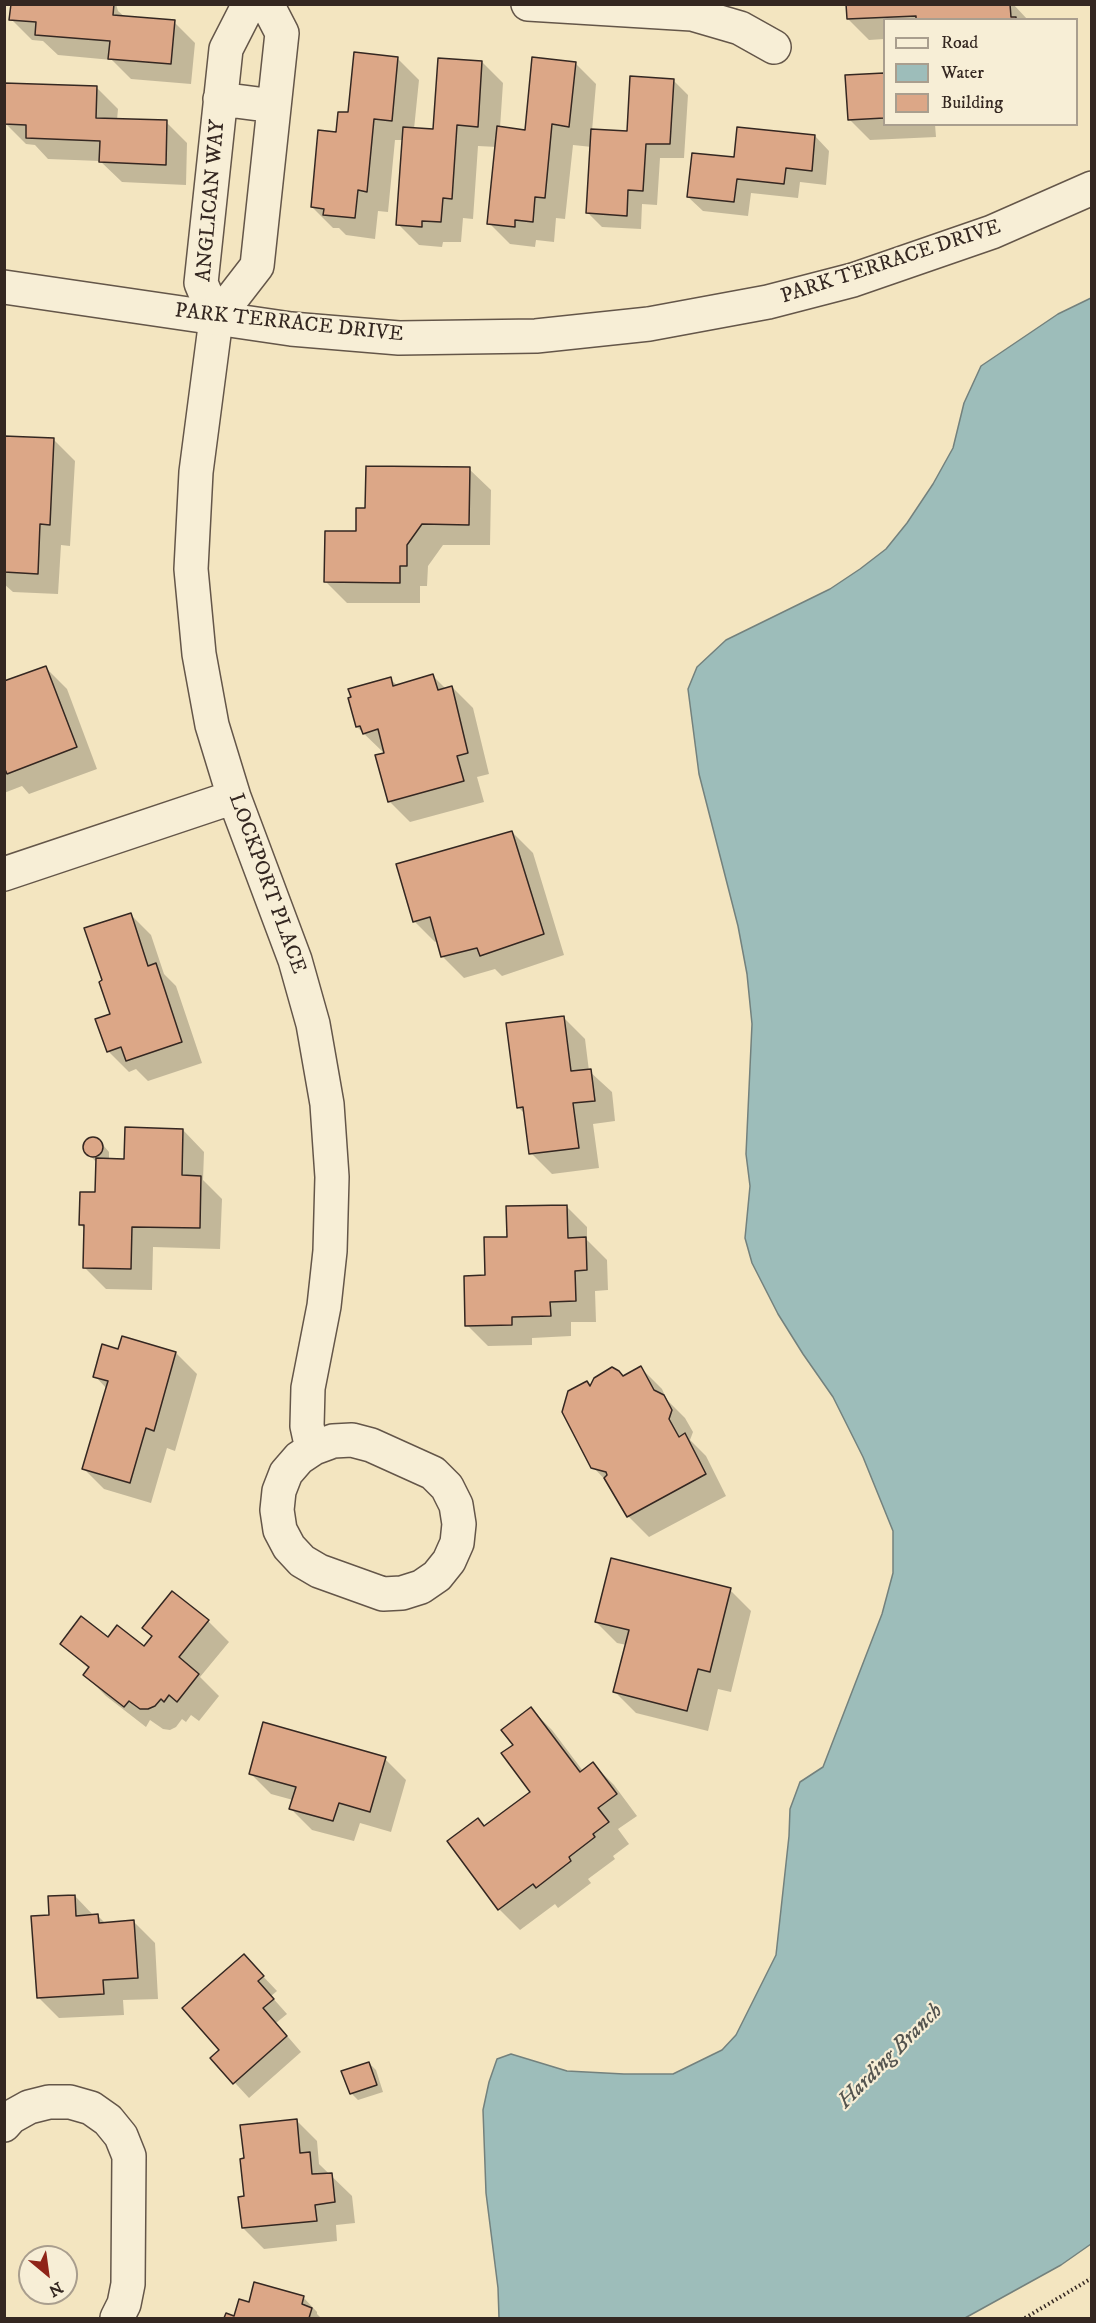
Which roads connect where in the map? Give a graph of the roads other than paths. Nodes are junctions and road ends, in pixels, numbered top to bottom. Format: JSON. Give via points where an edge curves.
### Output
{"nodes":[{"id":1,"x":249,"y":4,"type":"edge"},
{"id":2,"x":267,"y":4,"type":"edge"},
{"id":3,"x":528,"y":4,"type":"edge"},
{"id":4,"x":774,"y":46,"type":"dead end"},
{"id":5,"x":220,"y":99,"type":"junction"},
{"id":6,"x":274,"y":106,"type":"junction"},
{"id":7,"x":1092,"y":188,"type":"edge"},
{"id":8,"x":4,"y":287,"type":"edge"},
{"id":9,"x":216,"y":319,"type":"junction"},
{"id":10,"x":234,"y":797,"type":"junction"},
{"id":11,"x":4,"y":874,"type":"edge"},
{"id":12,"x":312,"y":1449,"type":"junction"},
{"id":13,"x":4,"y":2125,"type":"edge"},
{"id":14,"x":117,"y":2319,"type":"edge"}],
"edges":[{"from":1,"to":5,"type":"street","name":"ANGLICAN WAY","via":[[226,49]]},
{"from":2,"to":6,"type":"street","name":"ANGLICAN WAY","via":[[282,33]]},
{"from":3,"to":4,"type":"street","via":[[692,15],[740,28]]},
{"from":5,"to":6,"type":"street"},
{"from":5,"to":9,"type":"street","name":"ANGLICAN WAY","via":[[201,283]]},
{"from":6,"to":9,"type":"street","name":"ANGLICAN WAY","via":[[257,266]]},
{"from":7,"to":9,"type":"street","name":"PARK TERRACE DRIVE","via":[[992,232],[853,280],[768,302],[649,324],[536,336],[399,338]]},
{"from":8,"to":9,"type":"street","name":"PARK TERRACE DRIVE"},
{"from":9,"to":10,"type":"street","name":"LOCKPORT PLACE","via":[[196,472],[191,569],[206,695]]},
{"from":10,"to":11,"type":"street"},
{"from":10,"to":12,"type":"street","name":"LOCKPORT PLACE","via":[[295,960],[327,1104],[332,1177],[330,1251],[308,1388],[307,1426]]},
{"from":12,"to":12,"type":"street","via":[[286,1473],[277,1510],[280,1530],[302,1561],[383,1594],[421,1587],[437,1576],[457,1543],[456,1505],[447,1487],[433,1473],[371,1445],[333,1441]]},
{"from":13,"to":14,"type":"street","via":[[29,2107],[70,2102],[91,2108],[121,2136],[129,2156],[128,2284]]}]}
